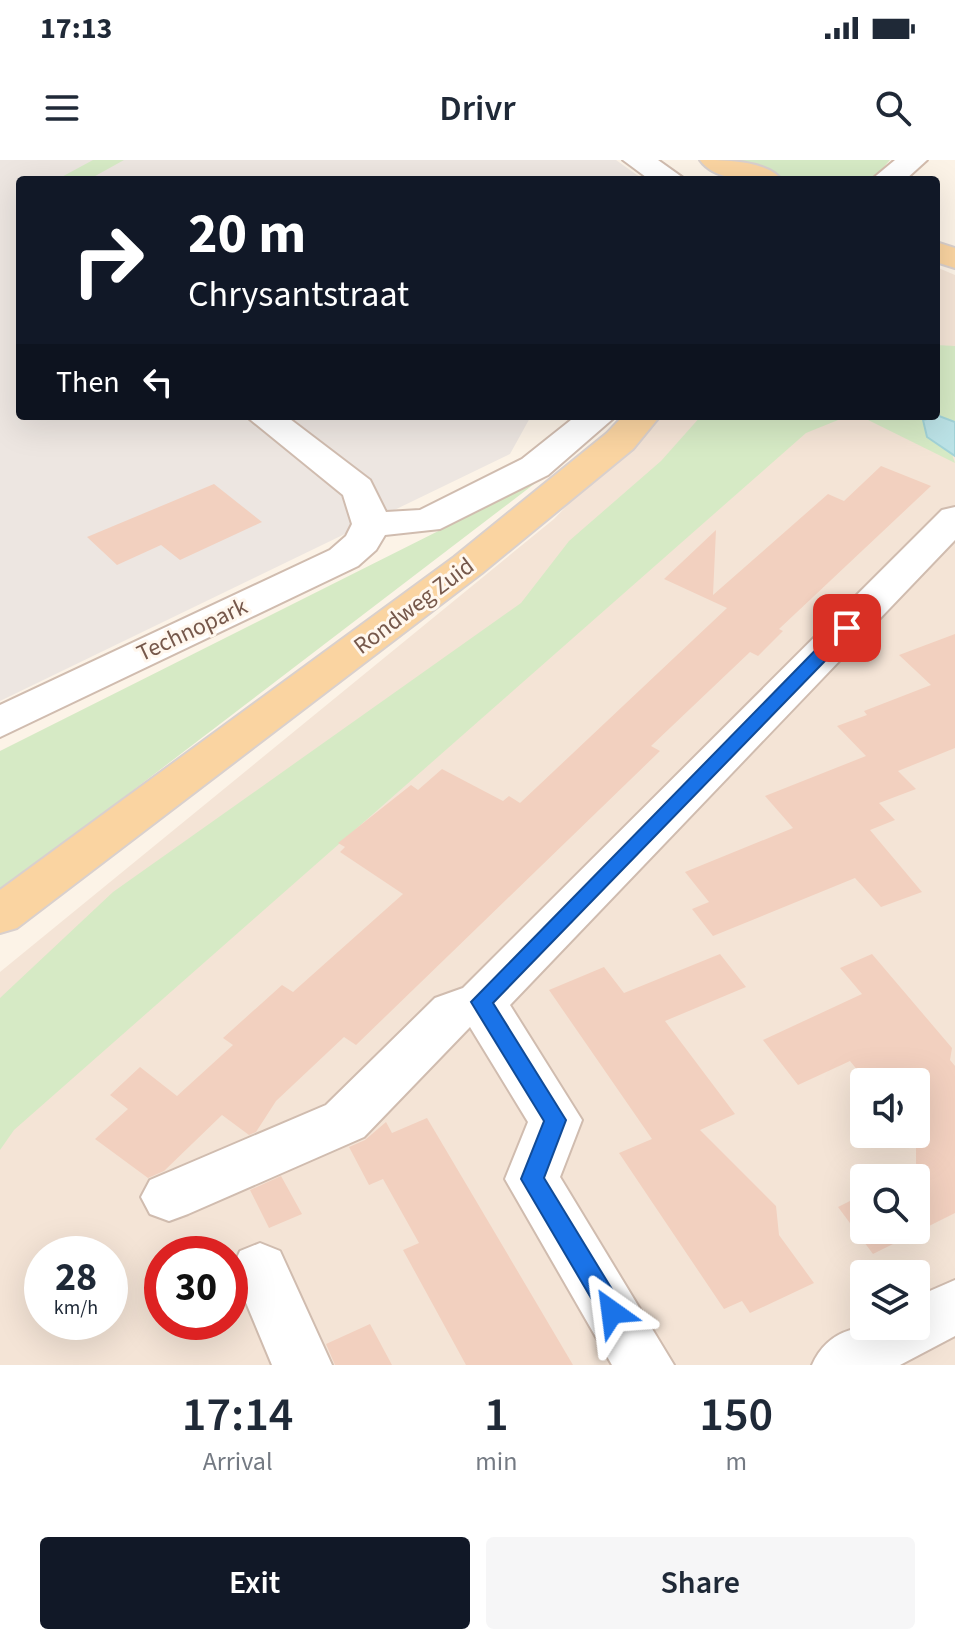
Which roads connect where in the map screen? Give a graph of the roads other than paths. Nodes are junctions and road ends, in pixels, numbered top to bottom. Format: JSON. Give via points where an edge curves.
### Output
{"nodes":[{"id":1,"x":637,"y":160,"type":"edge"},
{"id":2,"x":712,"y":160,"type":"edge"},
{"id":3,"x":913,"y":160,"type":"edge"},
{"id":4,"x":664,"y":176,"type":"edge"},
{"id":5,"x":726,"y":176,"type":"edge"},
{"id":6,"x":756,"y":176,"type":"edge"},
{"id":7,"x":891,"y":176,"type":"edge"},
{"id":8,"x":269,"y":420,"type":"edge"},
{"id":9,"x":593,"y":420,"type":"edge"},
{"id":10,"x":638,"y":420,"type":"edge"},
{"id":11,"x":955,"y":518,"type":"edge"},
{"id":12,"x":371,"y":524,"type":"junction"},
{"id":13,"x":0,"y":722,"type":"edge"},
{"id":14,"x":178,"y":785,"type":"junction"},
{"id":15,"x":0,"y":915,"type":"edge"},
{"id":16,"x":0,"y":946,"type":"edge"},
{"id":17,"x":481,"y":1002,"type":"junction"},
{"id":18,"x":169,"y":1197,"type":"dead end"},
{"id":19,"x":260,"y":1269,"type":"dead end"},
{"id":20,"x":955,"y":1306,"type":"edge"},
{"id":21,"x":302,"y":1365,"type":"edge"},
{"id":22,"x":644,"y":1365,"type":"edge"},
{"id":23,"x":842,"y":1365,"type":"edge"}],
"edges":[{"from":1,"to":4,"type":"street"},
{"from":2,"to":5,"type":"main road"},
{"from":2,"to":6,"type":"main road"},
{"from":3,"to":7,"type":"street"},
{"from":8,"to":12,"type":"street","via":[[357,488]]},
{"from":9,"to":12,"type":"street","via":[[535,467],[427,521]]},
{"from":10,"to":14,"type":"main road","name":"Rondweg Zuid","via":[[620,441],[468,565]]},
{"from":11,"to":17,"type":"street"},
{"from":12,"to":13,"type":"street","name":"Technopark","via":[[362,542],[344,558]]},
{"from":14,"to":15,"type":"main road","name":"Rondweg Zuid"},
{"from":14,"to":16,"type":"main road","name":"Rondweg Zuid"},
{"from":17,"to":18,"type":"street","via":[[453,1012],[345,1121]]},
{"from":17,"to":22,"type":"street","via":[[555,1120],[532,1179]]},
{"from":19,"to":21,"type":"street"},
{"from":20,"to":23,"type":"street"}]}
